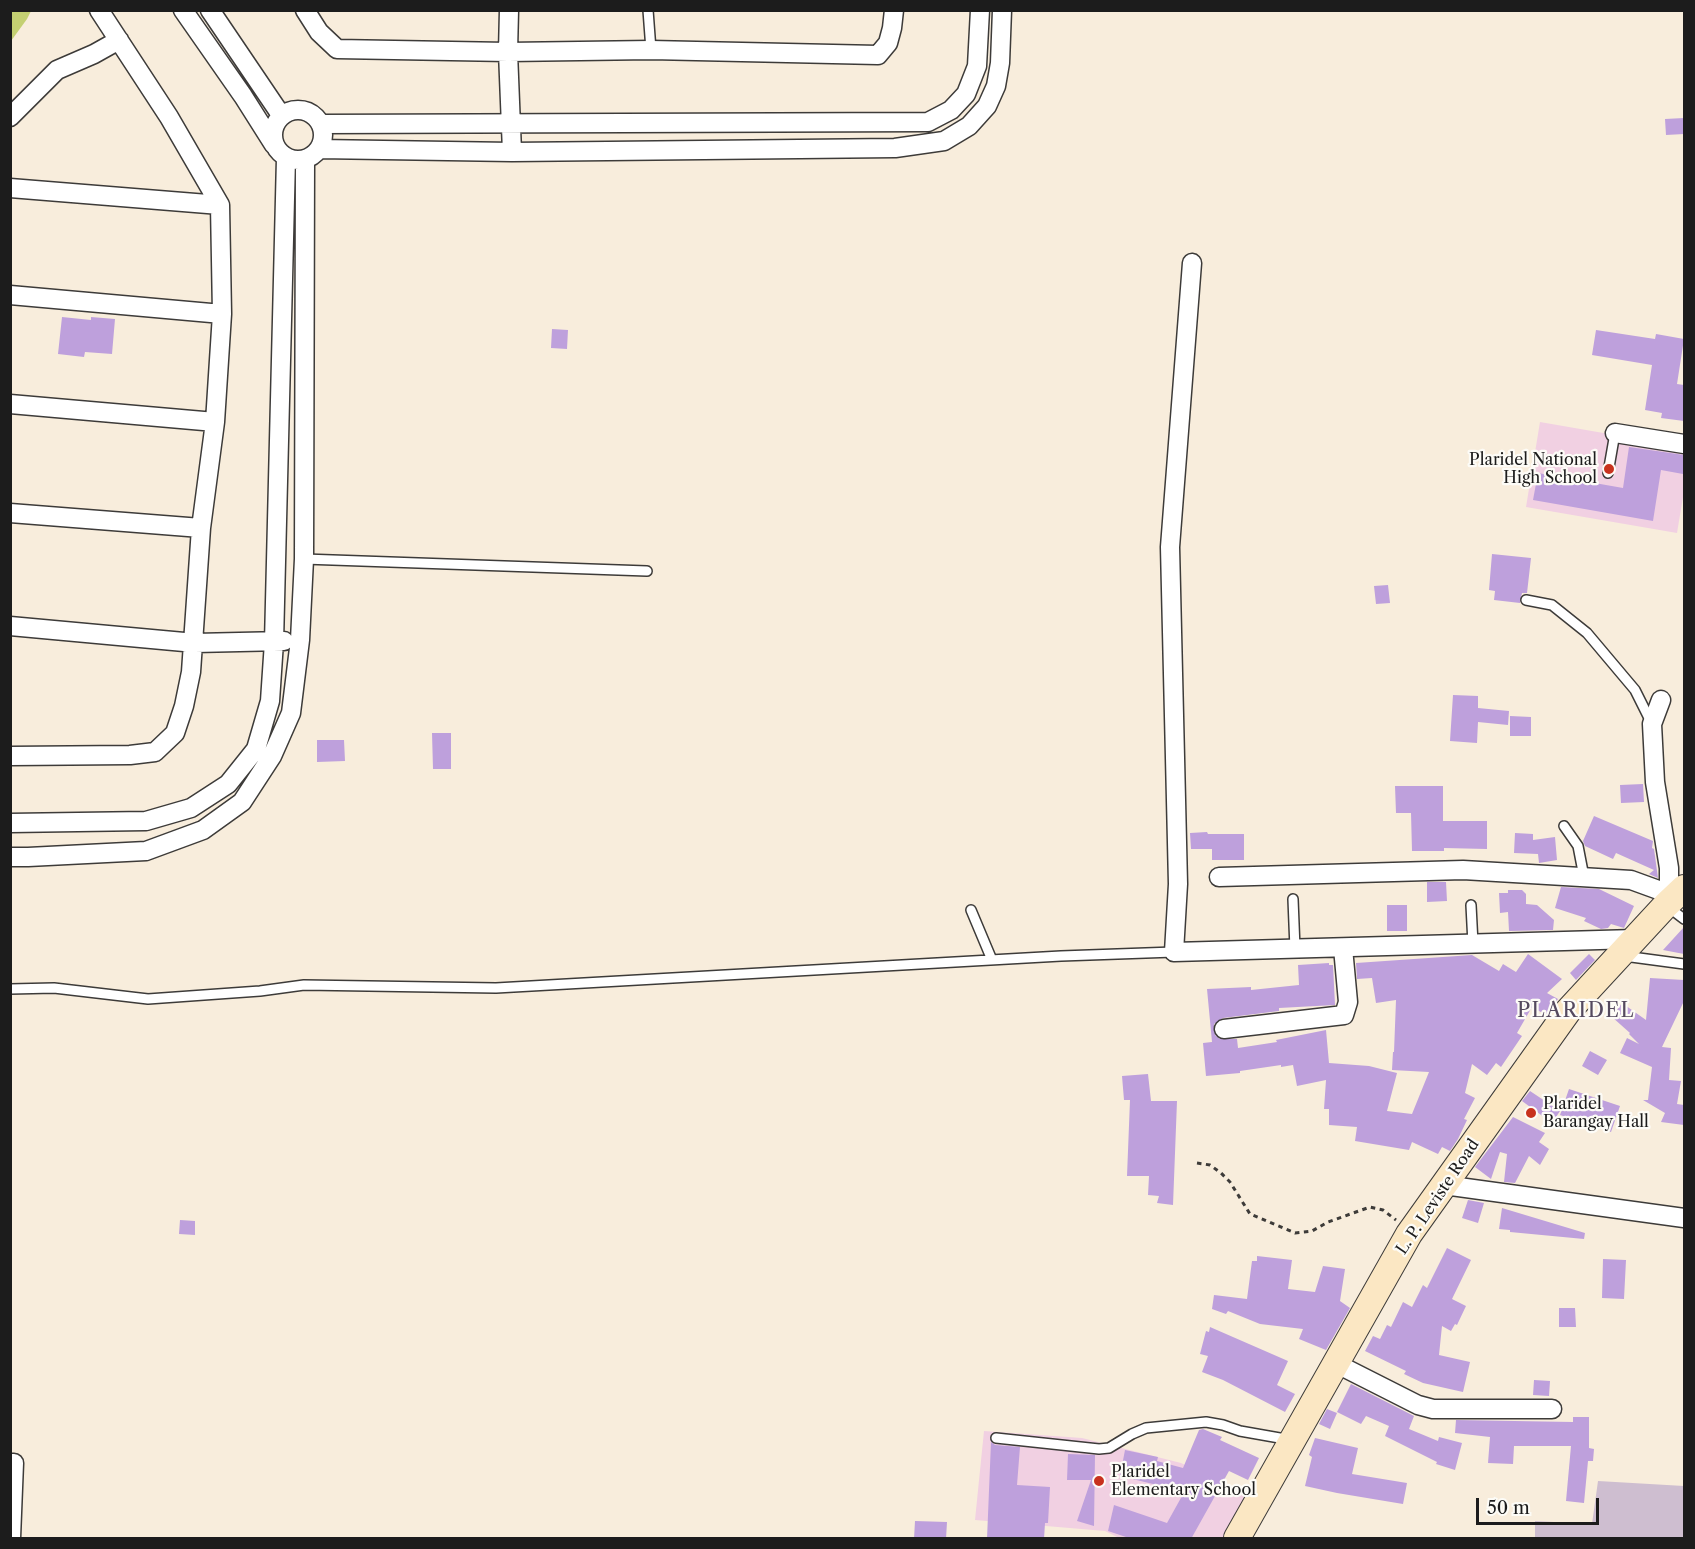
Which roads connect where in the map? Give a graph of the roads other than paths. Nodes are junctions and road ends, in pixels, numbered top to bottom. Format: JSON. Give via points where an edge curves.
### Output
{"nodes":[{"id":1,"x":99,"y":10,"type":"edge"},
{"id":2,"x":183,"y":10,"type":"edge"},
{"id":3,"x":210,"y":10,"type":"edge"},
{"id":4,"x":305,"y":10,"type":"edge"},
{"id":5,"x":509,"y":10,"type":"edge"},
{"id":6,"x":648,"y":10,"type":"edge"},
{"id":7,"x":894,"y":10,"type":"edge"},
{"id":8,"x":980,"y":10,"type":"edge"},
{"id":9,"x":1002,"y":10,"type":"edge"},
{"id":10,"x":119,"y":40,"type":"junction"},
{"id":11,"x":651,"y":50,"type":"junction"},
{"id":12,"x":508,"y":52,"type":"junction"},
{"id":13,"x":281,"y":115,"type":"junction"},
{"id":14,"x":10,"y":117,"type":"edge"},
{"id":15,"x":510,"y":122,"type":"junction"},
{"id":16,"x":321,"y":124,"type":"junction"},
{"id":17,"x":280,"y":152,"type":"junction"},
{"id":18,"x":512,"y":152,"type":"junction"},
{"id":19,"x":312,"y":154,"type":"junction"},
{"id":20,"x":10,"y":188,"type":"edge"},
{"id":21,"x":220,"y":205,"type":"junction"},
{"id":22,"x":1192,"y":263,"type":"dead end"},
{"id":23,"x":10,"y":295,"type":"edge"},
{"id":24,"x":222,"y":314,"type":"junction"},
{"id":25,"x":10,"y":404,"type":"edge"},
{"id":26,"x":215,"y":422,"type":"junction"},
{"id":27,"x":1615,"y":433,"type":"joint"},
{"id":28,"x":1684,"y":444,"type":"edge"},
{"id":29,"x":1608,"y":473,"type":"dead end"},
{"id":30,"x":10,"y":513,"type":"edge"},
{"id":31,"x":201,"y":528,"type":"junction"},
{"id":32,"x":304,"y":559,"type":"junction"},
{"id":33,"x":647,"y":571,"type":"dead end"},
{"id":34,"x":1526,"y":600,"type":"dead end"},
{"id":35,"x":10,"y":626,"type":"edge"},
{"id":36,"x":300,"y":640,"type":"junction"},
{"id":37,"x":274,"y":642,"type":"junction"},
{"id":38,"x":195,"y":643,"type":"junction"},
{"id":39,"x":1661,"y":700,"type":"dead end"},
{"id":40,"x":1652,"y":724,"type":"junction"},
{"id":41,"x":10,"y":756,"type":"edge"},
{"id":42,"x":10,"y":823,"type":"edge"},
{"id":43,"x":1564,"y":826,"type":"dead end"},
{"id":44,"x":10,"y":856,"type":"edge"},
{"id":45,"x":1219,"y":877,"type":"dead end"},
{"id":46,"x":1584,"y":877,"type":"junction"},
{"id":47,"x":1293,"y":899,"type":"dead end"},
{"id":48,"x":1676,"y":900,"type":"edge"},
{"id":49,"x":1471,"y":905,"type":"dead end"},
{"id":50,"x":971,"y":910,"type":"dead end"},
{"id":51,"x":1473,"y":944,"type":"junction"},
{"id":52,"x":1628,"y":947,"type":"junction"},
{"id":53,"x":1343,"y":948,"type":"junction"},
{"id":54,"x":1295,"y":949,"type":"junction"},
{"id":55,"x":1174,"y":952,"type":"junction"},
{"id":56,"x":992,"y":960,"type":"junction"},
{"id":57,"x":1684,"y":964,"type":"edge"},
{"id":58,"x":10,"y":989,"type":"edge"},
{"id":59,"x":1224,"y":1029,"type":"dead end"},
{"id":60,"x":1444,"y":1185,"type":"junction"},
{"id":61,"x":1684,"y":1218,"type":"edge"},
{"id":62,"x":1337,"y":1364,"type":"junction"},
{"id":63,"x":1552,"y":1409,"type":"dead end"},
{"id":64,"x":996,"y":1438,"type":"dead end"},
{"id":65,"x":1293,"y":1441,"type":"junction"},
{"id":66,"x":10,"y":1463,"type":"edge"},
{"id":67,"x":10,"y":1539,"type":"edge"},
{"id":68,"x":1237,"y":1539,"type":"edge"}],
"edges":[{"from":1,"to":10,"type":"street"},
{"from":2,"to":17,"type":"street"},
{"from":3,"to":13,"type":"street"},
{"from":4,"to":12,"type":"street","via":[[337,50]]},
{"from":5,"to":12,"type":"street"},
{"from":6,"to":11,"type":"lane"},
{"from":7,"to":11,"type":"street","via":[[888,44],[878,55]]},
{"from":8,"to":15,"type":"street","via":[[977,66],[966,94],[951,110],[928,122]]},
{"from":9,"to":18,"type":"street","via":[[996,86],[987,106],[969,126],[944,141],[895,148]]},
{"from":10,"to":14,"type":"street","via":[[57,70]]},
{"from":10,"to":21,"type":"street"},
{"from":11,"to":12,"type":"street"},
{"from":12,"to":15,"type":"street"},
{"from":13,"to":16,"type":"street","via":[[295,109],[311,112]]},
{"from":13,"to":17,"type":"street","via":[[272,129]]},
{"from":15,"to":16,"type":"street"},
{"from":15,"to":18,"type":"street"},
{"from":16,"to":19,"type":"street","via":[[324,137]]},
{"from":17,"to":19,"type":"street","via":[[296,160]]},
{"from":17,"to":37,"type":"street"},
{"from":18,"to":19,"type":"street"},
{"from":19,"to":32,"type":"street"},
{"from":20,"to":21,"type":"street"},
{"from":21,"to":24,"type":"street"},
{"from":22,"to":55,"type":"street","via":[[1170,547],[1178,884]]},
{"from":23,"to":24,"type":"street"},
{"from":24,"to":26,"type":"street"},
{"from":25,"to":26,"type":"street"},
{"from":26,"to":31,"type":"street"},
{"from":27,"to":28,"type":"street"},
{"from":27,"to":29,"type":"lane"},
{"from":30,"to":31,"type":"street"},
{"from":31,"to":38,"type":"street"},
{"from":32,"to":33,"type":"lane"},
{"from":32,"to":36,"type":"street"},
{"from":34,"to":40,"type":"lane","via":[[1552,605],[1587,633],[1635,690]]},
{"from":35,"to":38,"type":"street"},
{"from":36,"to":37,"type":"street"},
{"from":36,"to":44,"type":"street","via":[[291,713],[272,756],[242,802],[202,830],[146,851]]},
{"from":37,"to":38,"type":"street"},
{"from":37,"to":42,"type":"street","via":[[270,702],[256,749],[228,784],[191,808],[146,821]]},
{"from":38,"to":41,"type":"street","via":[[192,672],[175,733],[155,752]]},
{"from":39,"to":40,"type":"street"},
{"from":40,"to":48,"type":"street","via":[[1655,782]]},
{"from":43,"to":46,"type":"lane","via":[[1578,846]]},
{"from":45,"to":46,"type":"street","via":[[1463,870]]},
{"from":46,"to":48,"type":"street","via":[[1631,880]]},
{"from":47,"to":54,"type":"lane"},
{"from":48,"to":52,"type":"main road","name":"L. P. Leviste Road"},
{"from":49,"to":51,"type":"lane"},
{"from":50,"to":56,"type":"lane"},
{"from":51,"to":52,"type":"street"},
{"from":51,"to":53,"type":"street"},
{"from":52,"to":57,"type":"lane"},
{"from":52,"to":60,"type":"main road","name":"L. P. Leviste Road","via":[[1568,1011]]},
{"from":53,"to":54,"type":"street"},
{"from":53,"to":59,"type":"street","via":[[1348,1002],[1344,1015]]},
{"from":54,"to":55,"type":"street"},
{"from":55,"to":56,"type":"lane"},
{"from":56,"to":58,"type":"lane","via":[[496,988],[304,985],[148,999],[54,988]]},
{"from":60,"to":61,"type":"street"},
{"from":60,"to":62,"type":"main road","name":"L. P. Leviste Road","via":[[1409,1234]]},
{"from":62,"to":63,"type":"street","via":[[1433,1409]]},
{"from":62,"to":65,"type":"main road","name":"L. P. Leviste Road"},
{"from":64,"to":65,"type":"lane","via":[[1099,1449],[1109,1448],[1146,1428],[1206,1422]]},
{"from":65,"to":68,"type":"main road","name":"L. P. Leviste Road"},
{"from":66,"to":67,"type":"street","via":[[14,1463]]}]}
